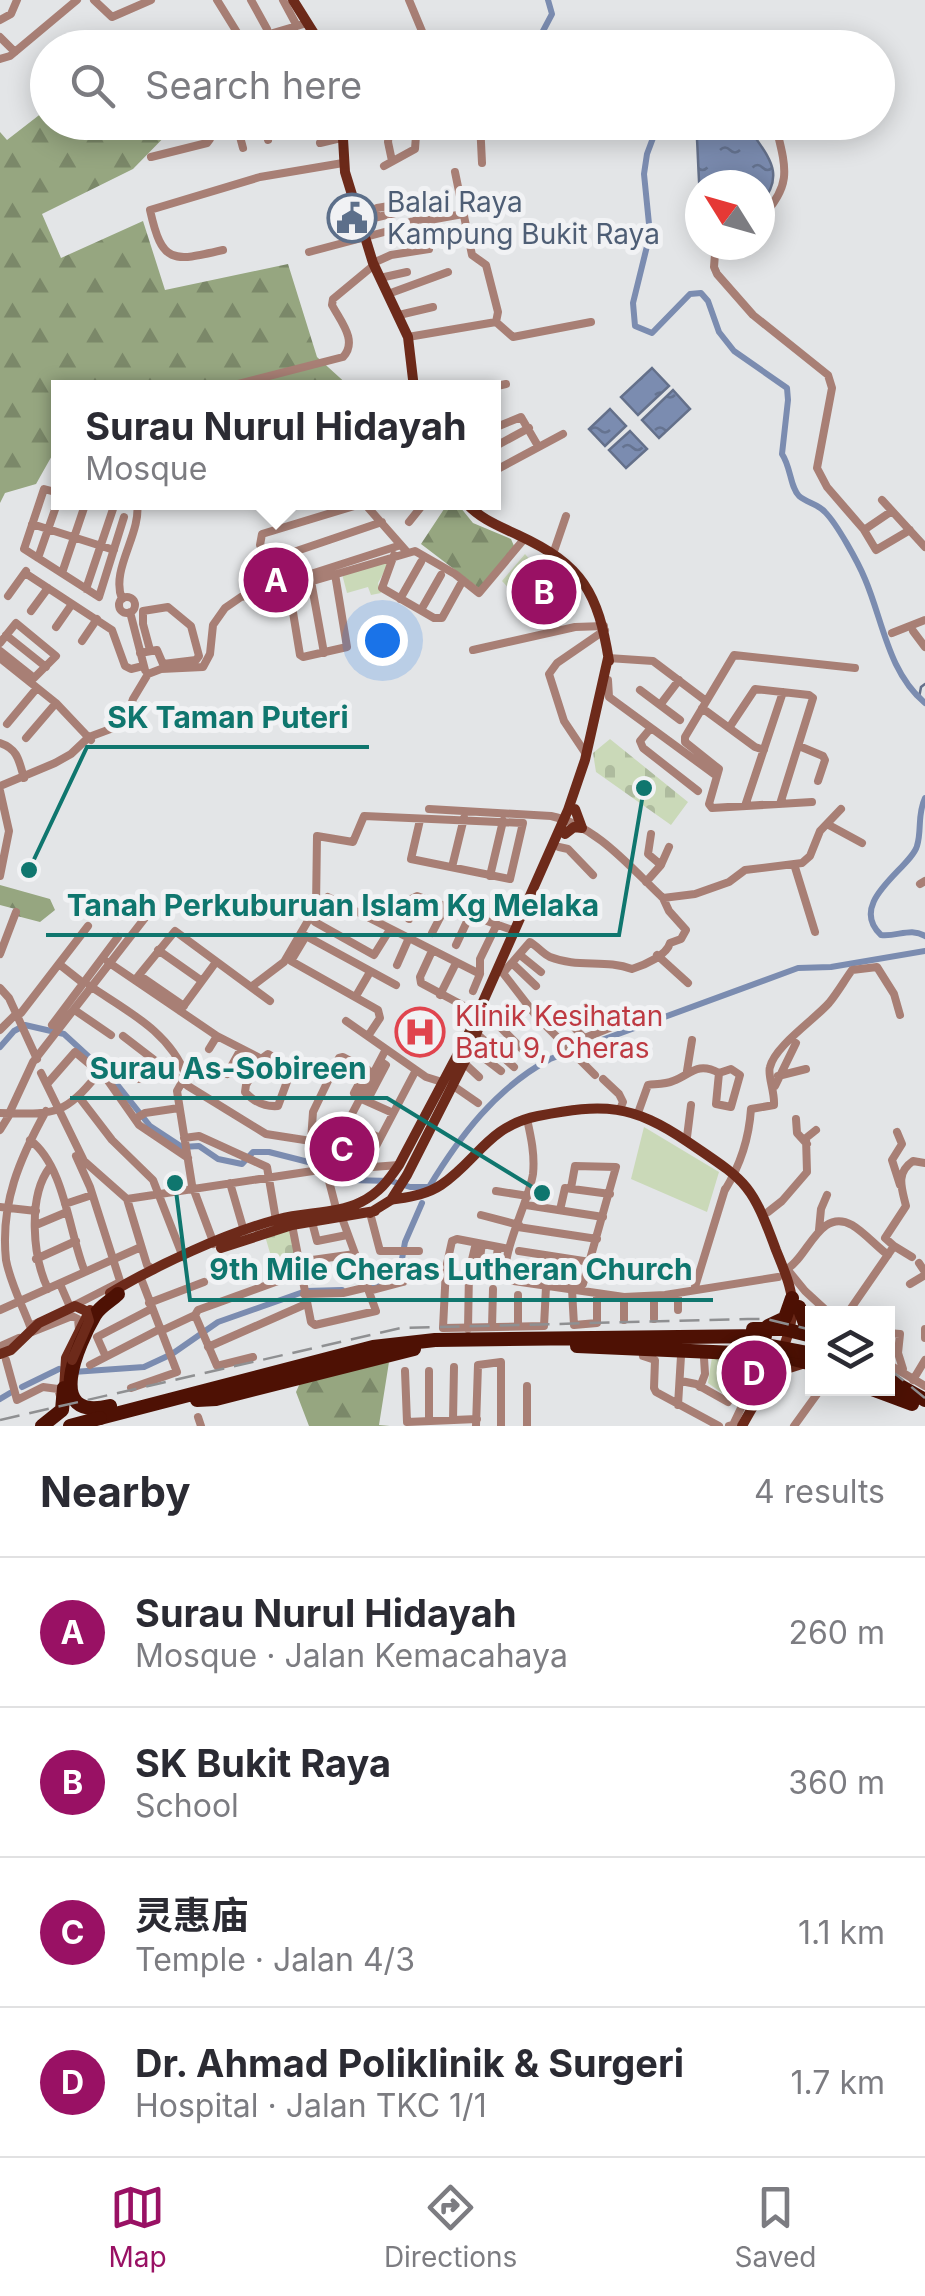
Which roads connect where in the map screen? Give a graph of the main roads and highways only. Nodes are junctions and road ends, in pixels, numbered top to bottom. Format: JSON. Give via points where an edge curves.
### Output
{"nodes":[{"id":1,"x":293,"y":0,"type":"edge"},
{"id":2,"x":308,"y":30,"type":"edge"},
{"id":3,"x":341,"y":140,"type":"edge"},
{"id":4,"x":345,"y":140,"type":"edge"},
{"id":5,"x":348,"y":178,"type":"junction"},
{"id":6,"x":413,"y":380,"type":"edge"},
{"id":7,"x":474,"y":510,"type":"edge"},
{"id":8,"x":612,"y":661,"type":"junction"},
{"id":9,"x":563,"y":819,"type":"junction"},
{"id":10,"x":480,"y":1016,"type":"junction"},
{"id":11,"x":447,"y":1083,"type":"junction"},
{"id":12,"x":481,"y":1145,"type":"junction"},
{"id":13,"x":736,"y":1170,"type":"junction"},
{"id":14,"x":401,"y":1183,"type":"junction"},
{"id":15,"x":727,"y":1187,"type":"road end"},
{"id":16,"x":347,"y":1211,"type":"junction"},
{"id":17,"x":786,"y":1275,"type":"junction"},
{"id":18,"x":140,"y":1280,"type":"junction"},
{"id":19,"x":121,"y":1288,"type":"junction"},
{"id":20,"x":798,"y":1298,"type":"junction"},
{"id":21,"x":805,"y":1322,"type":"edge"},
{"id":22,"x":792,"y":1330,"type":"junction"},
{"id":23,"x":805,"y":1333,"type":"edge"},
{"id":24,"x":762,"y":1337,"type":"junction"},
{"id":25,"x":556,"y":1344,"type":"junction"},
{"id":26,"x":805,"y":1344,"type":"edge"},
{"id":27,"x":805,"y":1352,"type":"edge"},
{"id":28,"x":330,"y":1356,"type":"junction"},
{"id":29,"x":750,"y":1357,"type":"junction"},
{"id":30,"x":2,"y":1358,"type":"edge"},
{"id":31,"x":783,"y":1358,"type":"junction"},
{"id":32,"x":805,"y":1363,"type":"edge"},
{"id":33,"x":805,"y":1365,"type":"edge"},
{"id":34,"x":66,"y":1376,"type":"junction"},
{"id":35,"x":895,"y":1377,"type":"edge"},
{"id":36,"x":765,"y":1389,"type":"junction"},
{"id":37,"x":895,"y":1390,"type":"edge"},
{"id":38,"x":895,"y":1392,"type":"edge"},
{"id":39,"x":920,"y":1396,"type":"edge"},
{"id":40,"x":101,"y":1422,"type":"edge"},
{"id":41,"x":42,"y":1426,"type":"edge"},
{"id":42,"x":72,"y":1426,"type":"edge"},
{"id":43,"x":745,"y":1426,"type":"edge"}],
"edges":[{"from":1,"to":2,"type":"main road"},
{"from":3,"to":5,"type":"main road"},
{"from":4,"to":5,"type":"main road"},
{"from":5,"to":6,"type":"main road","via":[[373,264],[408,337]]},
{"from":7,"to":8,"type":"main road","via":[[553,554],[583,580]]},
{"from":8,"to":9,"type":"main road"},
{"from":8,"to":9,"type":"main road"},
{"from":9,"to":9,"type":"main road","via":[[582,828],[574,827]]},
{"from":9,"to":10,"type":"main road"},
{"from":9,"to":10,"type":"main road","via":[[559,847],[518,953]]},
{"from":10,"to":11,"type":"main road"},
{"from":10,"to":11,"type":"main road","via":[[464,1063]]},
{"from":11,"to":14,"type":"main road"},
{"from":12,"to":13,"type":"main road","via":[[528,1119],[620,1110],[684,1136]]},
{"from":12,"to":14,"type":"main road","via":[[439,1187]]},
{"from":12,"to":14,"type":"main road","via":[[428,1197]]},
{"from":13,"to":15,"type":"main road"},
{"from":13,"to":17,"type":"main road","via":[[760,1204]]},
{"from":13,"to":17,"type":"main road","via":[[763,1198]]},
{"from":14,"to":16,"type":"main road"},
{"from":14,"to":16,"type":"main road","via":[[385,1185]]},
{"from":14,"to":16,"type":"main road","via":[[370,1213]]},
{"from":16,"to":18,"type":"main road"},
{"from":16,"to":18,"type":"main road","via":[[276,1220]]},
{"from":17,"to":20,"type":"main road"},
{"from":18,"to":19,"type":"main road"},
{"from":19,"to":28,"type":"highway","via":[[98,1310],[69,1375],[74,1397],[94,1410]]},
{"from":19,"to":34,"type":"main road","via":[[90,1314]]},
{"from":19,"to":34,"type":"main road","via":[[97,1303],[79,1330]]},
{"from":20,"to":21,"type":"highway"},
{"from":20,"to":22,"type":"main road"},
{"from":20,"to":24,"type":"highway"},
{"from":22,"to":23,"type":"highway"},
{"from":22,"to":24,"type":"highway"},
{"from":22,"to":31,"type":"main road"},
{"from":24,"to":25,"type":"highway"},
{"from":24,"to":26,"type":"highway"},
{"from":24,"to":27,"type":"highway","bridge":true},
{"from":24,"to":28,"type":"highway","via":[[435,1340]]},
{"from":25,"to":29,"type":"highway"},
{"from":25,"to":40,"type":"highway","via":[[414,1349]]},
{"from":28,"to":40,"type":"highway"},
{"from":29,"to":31,"type":"highway"},
{"from":29,"to":36,"type":"main road","via":[[766,1363]]},
{"from":30,"to":34,"type":"main road","bridge":true,"via":[[39,1323],[75,1306],[89,1320]]},
{"from":31,"to":32,"type":"highway"},
{"from":31,"to":36,"type":"main road"},
{"from":33,"to":36,"type":"main road","via":[[787,1367]]},
{"from":34,"to":41,"type":"highway","via":[[62,1410]]},
{"from":34,"to":42,"type":"highway"},
{"from":35,"to":39,"type":"highway"},
{"from":36,"to":43,"type":"main road"},
{"from":37,"to":39,"type":"highway"},
{"from":38,"to":39,"type":"highway"},
{"from":40,"to":42,"type":"highway","bridge":true}]}
